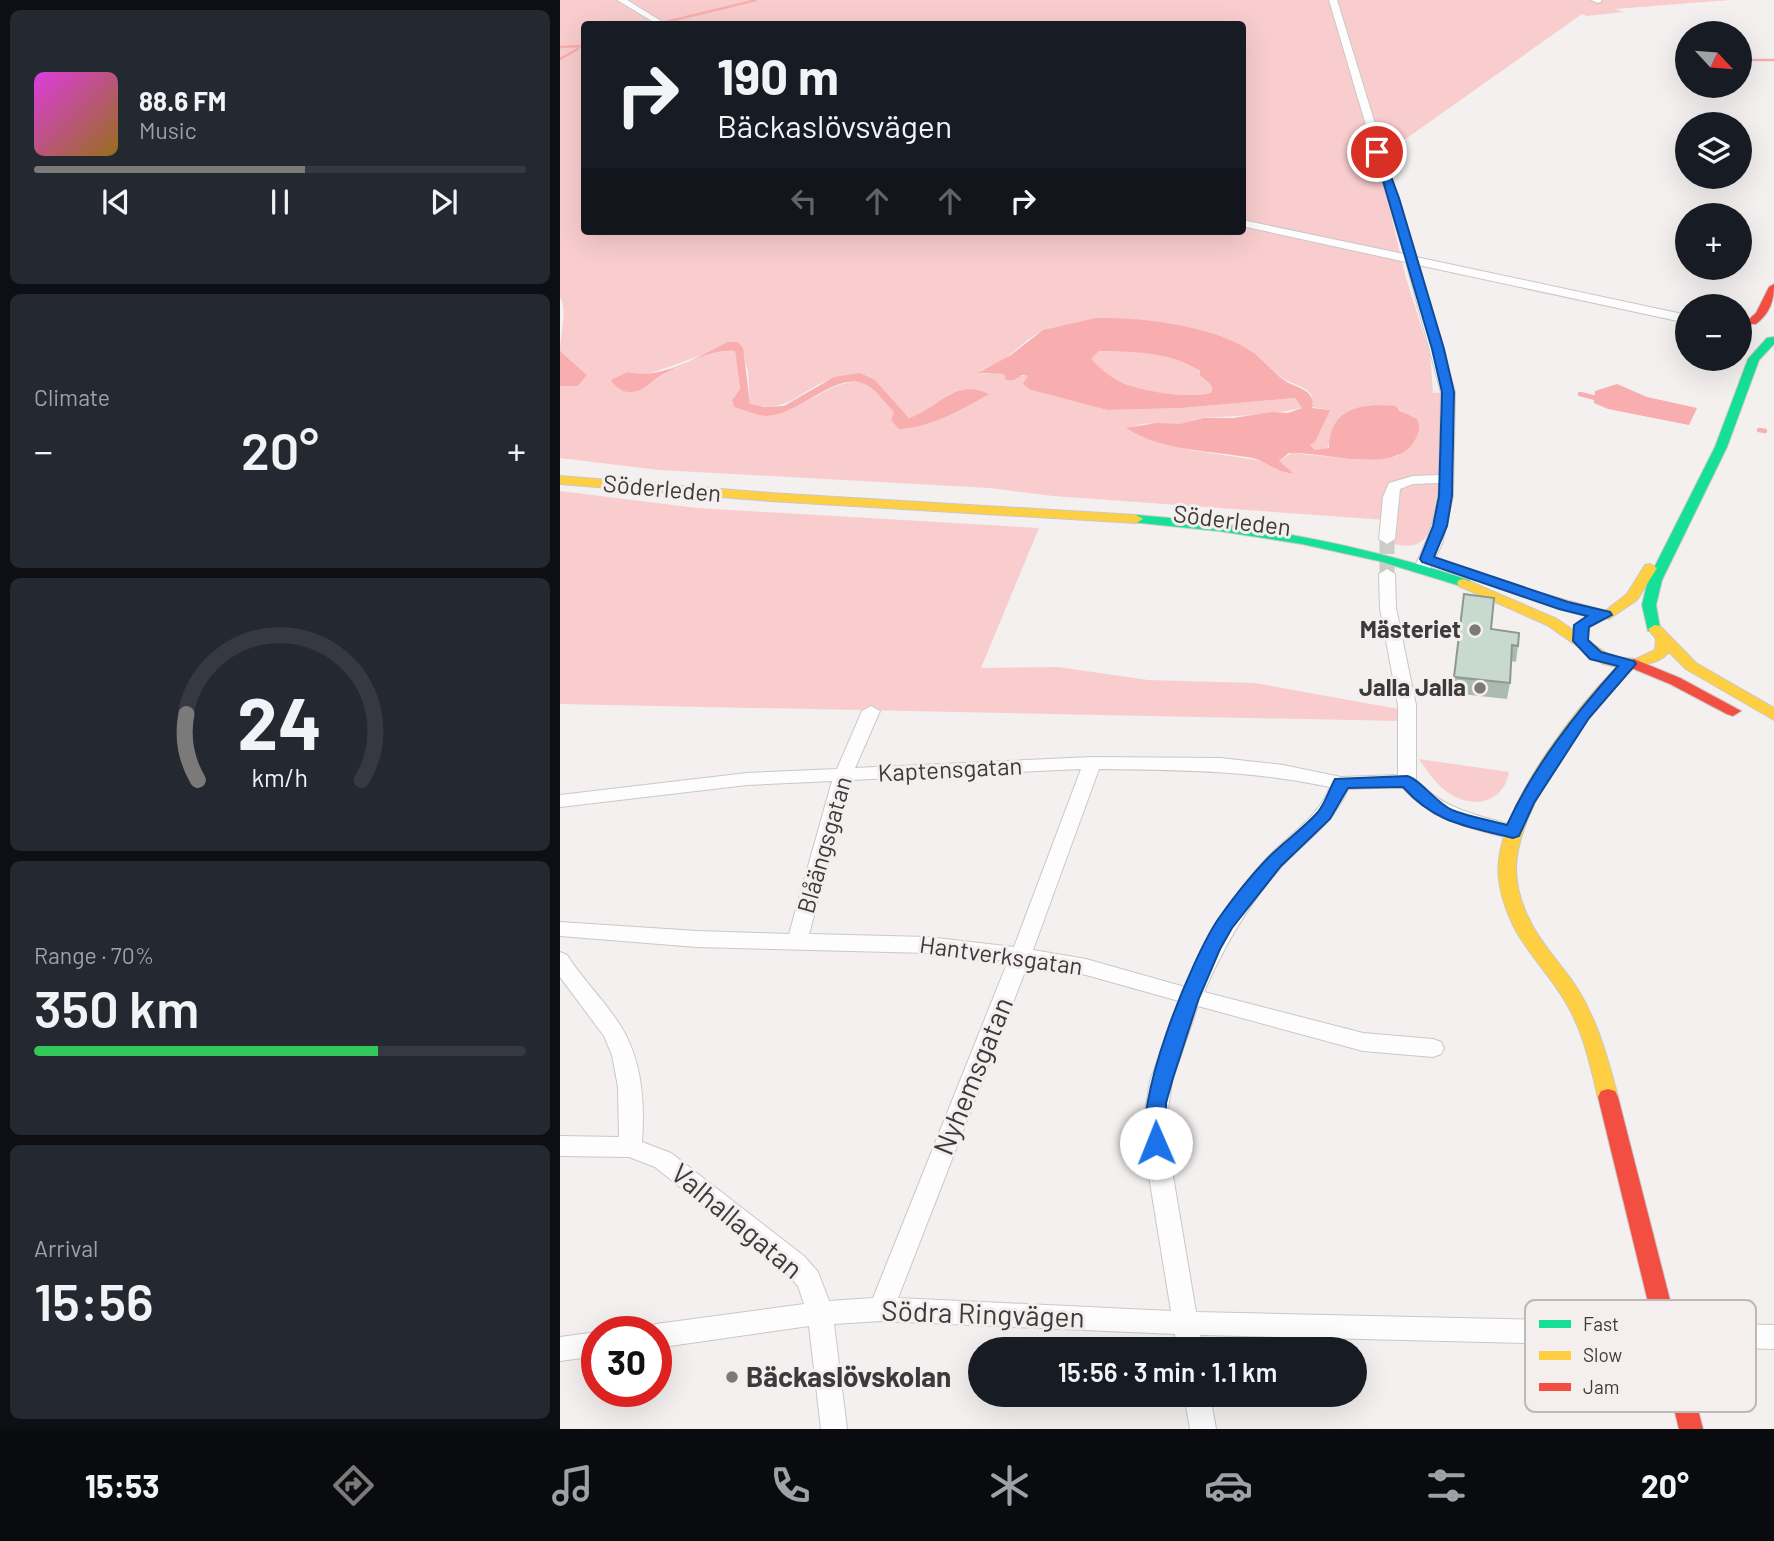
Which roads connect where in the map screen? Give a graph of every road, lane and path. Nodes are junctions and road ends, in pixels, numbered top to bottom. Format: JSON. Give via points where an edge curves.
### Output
{"nodes":[{"id":1,"x":621,"y":0,"type":"edge"},
{"id":2,"x":1333,"y":0,"type":"edge"},
{"id":3,"x":657,"y":21,"type":"edge"},
{"id":4,"x":1246,"y":224,"type":"edge"},
{"id":5,"x":1411,"y":260,"type":"junction"},
{"id":6,"x":1774,"y":287,"type":"edge"},
{"id":7,"x":1774,"y":311,"type":"edge"},
{"id":8,"x":1675,"y":316,"type":"edge"},
{"id":9,"x":1752,"y":323,"type":"edge"},
{"id":10,"x":1752,"y":332,"type":"edge"},
{"id":11,"x":1773,"y":333,"type":"edge"},
{"id":12,"x":1735,"y":371,"type":"edge"},
{"id":13,"x":1446,"y":479,"type":"junction"},
{"id":14,"x":560,"y":480,"type":"edge"},
{"id":15,"x":1387,"y":539,"type":"tunnel mouth"},
{"id":16,"x":1424,"y":564,"type":"junction"},
{"id":17,"x":1387,"y":574,"type":"tunnel mouth"},
{"id":18,"x":1607,"y":615,"type":"junction"},
{"id":19,"x":1659,"y":640,"type":"junction"},
{"id":20,"x":1583,"y":641,"type":"junction"},
{"id":21,"x":1631,"y":664,"type":"junction"},
{"id":22,"x":871,"y":711,"type":"dead end"},
{"id":23,"x":1583,"y":715,"type":"junction"},
{"id":24,"x":1774,"y":716,"type":"edge"},
{"id":25,"x":1774,"y":731,"type":"edge"},
{"id":26,"x":1093,"y":764,"type":"junction"},
{"id":27,"x":844,"y":775,"type":"junction"},
{"id":28,"x":1407,"y":781,"type":"junction"},
{"id":29,"x":1341,"y":783,"type":"junction"},
{"id":30,"x":560,"y":801,"type":"edge"},
{"id":31,"x":1513,"y":832,"type":"junction"},
{"id":32,"x":560,"y":929,"type":"edge"},
{"id":33,"x":797,"y":941,"type":"junction"},
{"id":34,"x":1021,"y":955,"type":"junction"},
{"id":35,"x":560,"y":960,"type":"edge"},
{"id":36,"x":1190,"y":998,"type":"junction"},
{"id":37,"x":1433,"y":1048,"type":"dead end"},
{"id":38,"x":560,"y":1146,"type":"edge"},
{"id":39,"x":630,"y":1147,"type":"junction"},
{"id":40,"x":1658,"y":1300,"type":"edge"},
{"id":41,"x":881,"y":1309,"type":"junction"},
{"id":42,"x":820,"y":1313,"type":"junction"},
{"id":43,"x":1186,"y":1323,"type":"junction"},
{"id":44,"x":1525,"y":1331,"type":"edge"},
{"id":45,"x":672,"y":1334,"type":"edge"},
{"id":46,"x":1188,"y":1337,"type":"edge"},
{"id":47,"x":1756,"y":1337,"type":"edge"},
{"id":48,"x":1774,"y":1337,"type":"edge"},
{"id":49,"x":581,"y":1346,"type":"edge"},
{"id":50,"x":560,"y":1349,"type":"edge"},
{"id":51,"x":1199,"y":1407,"type":"edge"},
{"id":52,"x":1687,"y":1412,"type":"edge"},
{"id":53,"x":834,"y":1429,"type":"edge"},
{"id":54,"x":1203,"y":1429,"type":"edge"},
{"id":55,"x":1691,"y":1429,"type":"edge"}],
"edges":[{"from":1,"to":3,"type":"street"},
{"from":2,"to":5,"type":"street"},
{"from":4,"to":5,"type":"street"},
{"from":5,"to":8,"type":"street"},
{"from":5,"to":13,"type":"street","via":[[1448,392]]},
{"from":6,"to":9,"type":"street"},
{"from":7,"to":11,"type":"street"},
{"from":10,"to":11,"type":"street"},
{"from":11,"to":19,"type":"street","via":[[1758,351],[1727,437],[1655,580],[1649,605]]},
{"from":12,"to":18,"type":"street","via":[[1724,417],[1648,573],[1632,597]]},
{"from":13,"to":15,"type":"street","via":[[1416,478],[1394,486]]},
{"from":13,"to":16,"type":"street","via":[[1440,526]]},
{"from":14,"to":16,"type":"street","name":"Söderleden","via":[[1212,526]]},
{"from":16,"to":18,"type":"street","name":"Söderleden"},
{"from":16,"to":20,"type":"street","name":"Söderleden","via":[[1527,609]]},
{"from":17,"to":28,"type":"street","via":[[1388,608],[1407,705]]},
{"from":18,"to":19,"type":"street","name":"Söderleden","via":[[1633,618]]},
{"from":18,"to":20,"type":"street","via":[[1586,622]]},
{"from":19,"to":21,"type":"street","via":[[1651,660]]},
{"from":19,"to":24,"type":"street","name":"Söderleden","via":[[1691,666]]},
{"from":20,"to":21,"type":"street","name":"Söderleden","via":[[1603,659]]},
{"from":20,"to":23,"type":"street","via":[[1593,676]]},
{"from":21,"to":23,"type":"street"},
{"from":21,"to":25,"type":"street","name":"Söderleden"},
{"from":22,"to":27,"type":"street","name":"Blåängsgatan"},
{"from":23,"to":31,"type":"street","via":[[1526,802]]},
{"from":26,"to":27,"type":"street","name":"Kaptensgatan"},
{"from":26,"to":29,"type":"street","name":"Kaptensgatan","via":[[1220,764]]},
{"from":26,"to":34,"type":"street","name":"Nyhemsgatan"},
{"from":27,"to":30,"type":"street","name":"Kaptensgatan","via":[[706,782]]},
{"from":27,"to":33,"type":"street","name":"Blåängsgatan"},
{"from":28,"to":29,"type":"street","name":"Kaptensgatan"},
{"from":28,"to":31,"type":"street","via":[[1425,802],[1446,814]]},
{"from":29,"to":36,"type":"street","via":[[1324,815],[1274,862],[1225,924]]},
{"from":31,"to":40,"type":"street","via":[[1507,876],[1514,907],[1580,1009],[1596,1047]]},
{"from":32,"to":33,"type":"street","name":"Hantverksgatan"},
{"from":33,"to":34,"type":"street","name":"Hantverksgatan","via":[[928,945]]},
{"from":34,"to":36,"type":"street","name":"Hantverksgatan","via":[[1086,967]]},
{"from":34,"to":41,"type":"street","name":"Nyhemsgatan"},
{"from":35,"to":39,"type":"street","via":[[620,1046],[632,1110]]},
{"from":36,"to":37,"type":"street","name":"Hantverksgatan","via":[[1351,1039]]},
{"from":36,"to":43,"type":"street","via":[[1156,1103],[1155,1129]]},
{"from":38,"to":39,"type":"street","name":"Valhallagatan"},
{"from":39,"to":42,"type":"street","name":"Valhallagatan","via":[[676,1168],[765,1237],[809,1280]]},
{"from":41,"to":42,"type":"street","name":"Södra Ringvägen"},
{"from":41,"to":43,"type":"street","name":"Södra Ringvägen"},
{"from":42,"to":45,"type":"street","name":"Södra Ringvägen"},
{"from":42,"to":53,"type":"street","name":"Valhallagatan"},
{"from":43,"to":44,"type":"street","name":"Södra Ringvägen"},
{"from":43,"to":46,"type":"street"},
{"from":47,"to":48,"type":"street","name":"Södra Ringvägen"},
{"from":49,"to":50,"type":"street"},
{"from":51,"to":54,"type":"street"},
{"from":52,"to":55,"type":"street"}]}
